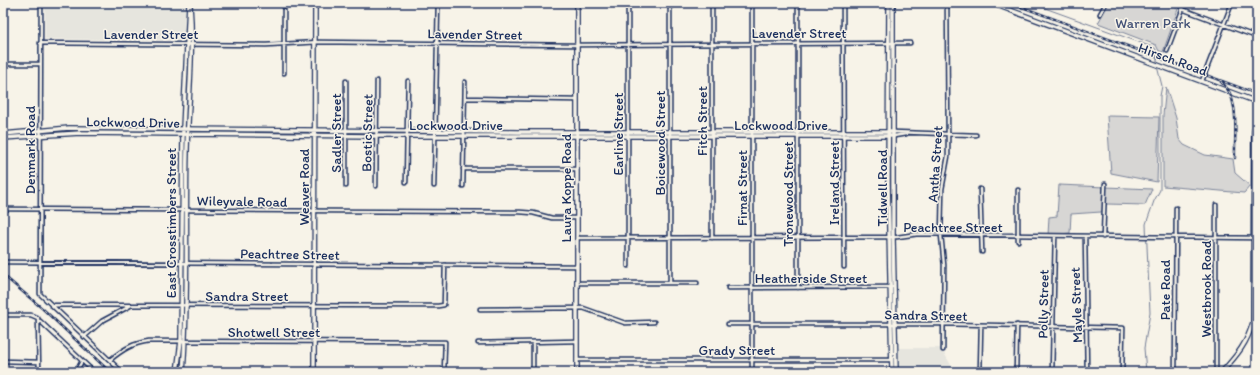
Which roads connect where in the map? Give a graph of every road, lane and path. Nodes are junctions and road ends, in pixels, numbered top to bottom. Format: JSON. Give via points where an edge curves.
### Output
{"nodes":[{"id":1,"x":41,"y":3,"type":"edge"},
{"id":2,"x":190,"y":3,"type":"edge"},
{"id":3,"x":315,"y":3,"type":"edge"},
{"id":4,"x":438,"y":3,"type":"edge"},
{"id":5,"x":462,"y":3,"type":"edge"},
{"id":6,"x":628,"y":3,"type":"edge"},
{"id":7,"x":670,"y":3,"type":"edge"},
{"id":8,"x":712,"y":3,"type":"edge"},
{"id":9,"x":752,"y":3,"type":"edge"},
{"id":10,"x":798,"y":3,"type":"edge"},
{"id":11,"x":843,"y":3,"type":"edge"},
{"id":12,"x":889,"y":3,"type":"edge"},
{"id":13,"x":893,"y":3,"type":"edge"},
{"id":14,"x":948,"y":3,"type":"edge"},
{"id":15,"x":991,"y":3,"type":"edge"},
{"id":16,"x":1106,"y":3,"type":"edge"},
{"id":17,"x":1185,"y":3,"type":"edge"},
{"id":18,"x":1232,"y":3,"type":"edge"},
{"id":19,"x":577,"y":4,"type":"edge"},
{"id":20,"x":1182,"y":9,"type":"junction"},
{"id":21,"x":284,"y":10,"type":"dead end"},
{"id":22,"x":891,"y":12,"type":"junction"},
{"id":23,"x":1100,"y":14,"type":"dead end"},
{"id":24,"x":1224,"y":25,"type":"junction"},
{"id":25,"x":1257,"y":37,"type":"edge"},
{"id":26,"x":315,"y":42,"type":"junction"},
{"id":27,"x":40,"y":43,"type":"junction"},
{"id":28,"x":670,"y":43,"type":"junction"},
{"id":29,"x":798,"y":43,"type":"junction"},
{"id":30,"x":844,"y":43,"type":"junction"},
{"id":31,"x":889,"y":43,"type":"junction"},
{"id":32,"x":894,"y":43,"type":"junction"},
{"id":33,"x":910,"y":43,"type":"dead end"},
{"id":34,"x":187,"y":44,"type":"junction"},
{"id":35,"x":192,"y":44,"type":"junction"},
{"id":36,"x":284,"y":44,"type":"junction"},
{"id":37,"x":437,"y":44,"type":"junction"},
{"id":38,"x":577,"y":44,"type":"junction"},
{"id":39,"x":628,"y":44,"type":"junction"},
{"id":40,"x":712,"y":44,"type":"junction"},
{"id":41,"x":753,"y":44,"type":"junction"},
{"id":42,"x":1167,"y":51,"type":"dead end"},
{"id":43,"x":3,"y":64,"type":"edge"},
{"id":44,"x":40,"y":64,"type":"junction"},
{"id":45,"x":284,"y":73,"type":"dead end"},
{"id":46,"x":346,"y":81,"type":"dead end"},
{"id":47,"x":377,"y":81,"type":"dead end"},
{"id":48,"x":408,"y":81,"type":"dead end"},
{"id":49,"x":1202,"y":81,"type":"junction"},
{"id":50,"x":465,"y":82,"type":"dead end"},
{"id":51,"x":184,"y":87,"type":"junction"},
{"id":52,"x":189,"y":88,"type":"junction"},
{"id":53,"x":891,"y":89,"type":"junction"},
{"id":54,"x":465,"y":98,"type":"junction"},
{"id":55,"x":576,"y":100,"type":"junction"},
{"id":56,"x":1257,"y":102,"type":"edge"},
{"id":57,"x":1257,"y":118,"type":"edge"},
{"id":58,"x":315,"y":130,"type":"junction"},
{"id":59,"x":346,"y":131,"type":"junction"},
{"id":60,"x":376,"y":131,"type":"junction"},
{"id":61,"x":407,"y":131,"type":"junction"},
{"id":62,"x":435,"y":131,"type":"junction"},
{"id":63,"x":844,"y":131,"type":"junction"},
{"id":64,"x":185,"y":132,"type":"junction"},
{"id":65,"x":282,"y":132,"type":"junction"},
{"id":66,"x":752,"y":133,"type":"junction"},
{"id":67,"x":40,"y":134,"type":"junction"},
{"id":68,"x":463,"y":134,"type":"junction"},
{"id":69,"x":577,"y":134,"type":"junction"},
{"id":70,"x":628,"y":134,"type":"junction"},
{"id":71,"x":669,"y":134,"type":"junction"},
{"id":72,"x":711,"y":134,"type":"junction"},
{"id":73,"x":798,"y":134,"type":"junction"},
{"id":74,"x":891,"y":134,"type":"junction"},
{"id":75,"x":315,"y":135,"type":"junction"},
{"id":76,"x":948,"y":135,"type":"junction"},
{"id":77,"x":976,"y":135,"type":"dead end"},
{"id":78,"x":4,"y":136,"type":"edge"},
{"id":79,"x":346,"y":136,"type":"junction"},
{"id":80,"x":376,"y":136,"type":"junction"},
{"id":81,"x":407,"y":136,"type":"junction"},
{"id":82,"x":435,"y":136,"type":"junction"},
{"id":83,"x":844,"y":136,"type":"junction"},
{"id":84,"x":464,"y":169,"type":"junction"},
{"id":85,"x":577,"y":169,"type":"junction"},
{"id":86,"x":406,"y":182,"type":"dead end"},
{"id":87,"x":888,"y":182,"type":"junction"},
{"id":88,"x":893,"y":183,"type":"junction"},
{"id":89,"x":1105,"y":184,"type":"dead end"},
{"id":90,"x":346,"y":186,"type":"dead end"},
{"id":91,"x":376,"y":186,"type":"dead end"},
{"id":92,"x":434,"y":186,"type":"dead end"},
{"id":93,"x":463,"y":186,"type":"dead end"},
{"id":94,"x":980,"y":189,"type":"dead end"},
{"id":95,"x":1018,"y":190,"type":"dead end"},
{"id":96,"x":1216,"y":205,"type":"dead end"},
{"id":97,"x":1176,"y":208,"type":"dead end"},
{"id":98,"x":3,"y":209,"type":"edge"},
{"id":99,"x":40,"y":209,"type":"junction"},
{"id":100,"x":184,"y":210,"type":"junction"},
{"id":101,"x":315,"y":212,"type":"junction"},
{"id":102,"x":577,"y":218,"type":"junction"},
{"id":103,"x":941,"y":235,"type":"junction"},
{"id":104,"x":981,"y":236,"type":"junction"},
{"id":105,"x":1018,"y":236,"type":"junction"},
{"id":106,"x":1055,"y":236,"type":"junction"},
{"id":107,"x":891,"y":237,"type":"junction"},
{"id":108,"x":1085,"y":237,"type":"junction"},
{"id":109,"x":1103,"y":237,"type":"junction"},
{"id":110,"x":577,"y":238,"type":"junction"},
{"id":111,"x":628,"y":238,"type":"junction"},
{"id":112,"x":670,"y":238,"type":"junction"},
{"id":113,"x":712,"y":238,"type":"junction"},
{"id":114,"x":752,"y":238,"type":"junction"},
{"id":115,"x":798,"y":238,"type":"junction"},
{"id":116,"x":844,"y":238,"type":"junction"},
{"id":117,"x":1176,"y":238,"type":"junction"},
{"id":118,"x":1216,"y":238,"type":"junction"},
{"id":119,"x":1255,"y":238,"type":"edge"},
{"id":120,"x":1018,"y":241,"type":"dead end"},
{"id":121,"x":982,"y":252,"type":"dead end"},
{"id":122,"x":3,"y":262,"type":"edge"},
{"id":123,"x":40,"y":262,"type":"junction"},
{"id":124,"x":184,"y":262,"type":"junction"},
{"id":125,"x":315,"y":264,"type":"junction"},
{"id":126,"x":445,"y":265,"type":"junction"},
{"id":127,"x":577,"y":266,"type":"junction"},
{"id":128,"x":628,"y":266,"type":"dead end"},
{"id":129,"x":844,"y":267,"type":"dead end"},
{"id":130,"x":577,"y":283,"type":"junction"},
{"id":131,"x":670,"y":283,"type":"junction"},
{"id":132,"x":697,"y":283,"type":"dead end"},
{"id":133,"x":892,"y":287,"type":"junction"},
{"id":134,"x":728,"y":288,"type":"dead end"},
{"id":135,"x":752,"y":288,"type":"junction"},
{"id":136,"x":798,"y":288,"type":"junction"},
{"id":137,"x":51,"y":305,"type":"junction"},
{"id":138,"x":130,"y":306,"type":"junction"},
{"id":139,"x":184,"y":306,"type":"junction"},
{"id":140,"x":315,"y":306,"type":"junction"},
{"id":141,"x":480,"y":309,"type":"dead end"},
{"id":142,"x":577,"y":309,"type":"junction"},
{"id":143,"x":3,"y":314,"type":"edge"},
{"id":144,"x":40,"y":321,"type":"junction"},
{"id":145,"x":654,"y":322,"type":"dead end"},
{"id":146,"x":728,"y":324,"type":"dead end"},
{"id":147,"x":752,"y":324,"type":"junction"},
{"id":148,"x":891,"y":324,"type":"junction"},
{"id":149,"x":895,"y":324,"type":"junction"},
{"id":150,"x":944,"y":324,"type":"junction"},
{"id":151,"x":981,"y":326,"type":"junction"},
{"id":152,"x":1017,"y":326,"type":"junction"},
{"id":153,"x":1053,"y":326,"type":"junction"},
{"id":154,"x":1086,"y":327,"type":"junction"},
{"id":155,"x":84,"y":337,"type":"junction"},
{"id":156,"x":183,"y":341,"type":"junction"},
{"id":157,"x":577,"y":341,"type":"junction"},
{"id":158,"x":314,"y":342,"type":"junction"},
{"id":159,"x":478,"y":343,"type":"dead end"},
{"id":160,"x":533,"y":343,"type":"junction"},
{"id":161,"x":942,"y":350,"type":"dead end"},
{"id":162,"x":110,"y":360,"type":"junction"},
{"id":163,"x":577,"y":360,"type":"junction"},
{"id":164,"x":752,"y":360,"type":"junction"},
{"id":165,"x":892,"y":360,"type":"junction"},
{"id":166,"x":897,"y":360,"type":"junction"},
{"id":167,"x":3,"y":361,"type":"edge"},
{"id":168,"x":82,"y":361,"type":"junction"},
{"id":169,"x":39,"y":362,"type":"junction"},
{"id":170,"x":39,"y":372,"type":"edge"},
{"id":171,"x":76,"y":372,"type":"edge"},
{"id":172,"x":94,"y":372,"type":"edge"},
{"id":173,"x":122,"y":372,"type":"edge"},
{"id":174,"x":177,"y":372,"type":"edge"},
{"id":175,"x":183,"y":372,"type":"edge"},
{"id":176,"x":314,"y":372,"type":"edge"},
{"id":177,"x":444,"y":372,"type":"edge"},
{"id":178,"x":533,"y":372,"type":"edge"},
{"id":179,"x":577,"y":372,"type":"edge"},
{"id":180,"x":752,"y":372,"type":"edge"},
{"id":181,"x":892,"y":372,"type":"edge"},
{"id":182,"x":896,"y":372,"type":"edge"},
{"id":183,"x":980,"y":372,"type":"edge"},
{"id":184,"x":1016,"y":372,"type":"edge"},
{"id":185,"x":1052,"y":372,"type":"edge"},
{"id":186,"x":1087,"y":372,"type":"edge"},
{"id":187,"x":1122,"y":372,"type":"edge"},
{"id":188,"x":1175,"y":372,"type":"edge"},
{"id":189,"x":1216,"y":372,"type":"edge"},
{"id":190,"x":1222,"y":372,"type":"edge"}],
"edges":[{"from":1,"to":27,"type":"street","name":"Denmark Road"},
{"from":2,"to":34,"type":"main road","name":"East Crosstimbers Street"},
{"from":2,"to":35,"type":"main road","name":"East Crosstimbers Street"},
{"from":3,"to":26,"type":"main road","name":"Weaver Road"},
{"from":4,"to":37,"type":"street"},
{"from":5,"to":19,"type":"street"},
{"from":6,"to":39,"type":"street","name":"Earline Street"},
{"from":7,"to":28,"type":"street","name":"Boicewood Street"},
{"from":8,"to":40,"type":"street","name":"Fitch Street"},
{"from":9,"to":41,"type":"street","name":"Firnat Street"},
{"from":10,"to":29,"type":"street","name":"Tronewood Street"},
{"from":11,"to":30,"type":"street","name":"Ireland Street"},
{"from":12,"to":22,"type":"main road","name":"Tidwell Road"},
{"from":13,"to":22,"type":"main road","name":"Tidwell Road"},
{"from":14,"to":76,"type":"street","name":"Antha Street"},
{"from":15,"to":49,"type":"main road","name":"Hirsch Road"},
{"from":16,"to":23,"type":"street"},
{"from":17,"to":20,"type":"street"},
{"from":18,"to":24,"type":"street"},
{"from":19,"to":38,"type":"main road","name":"Laura Koppe Road"},
{"from":20,"to":24,"type":"street"},
{"from":20,"to":42,"type":"street"},
{"from":21,"to":36,"type":"street"},
{"from":22,"to":31,"type":"main road","name":"Tidwell Road"},
{"from":22,"to":32,"type":"main road","name":"Tidwell Road"},
{"from":24,"to":25,"type":"street"},
{"from":24,"to":49,"type":"street"},
{"from":26,"to":36,"type":"street","name":"Lavender Street"},
{"from":26,"to":37,"type":"street","name":"Lavender Street"},
{"from":26,"to":58,"type":"main road","name":"Weaver Road"},
{"from":27,"to":34,"type":"street","name":"Lavender Street"},
{"from":27,"to":44,"type":"street","name":"Denmark Road"},
{"from":28,"to":39,"type":"street","name":"Lavender Street"},
{"from":28,"to":40,"type":"street","name":"Lavender Street"},
{"from":28,"to":71,"type":"street","name":"Boicewood Street"},
{"from":29,"to":30,"type":"street","name":"Lavender Street"},
{"from":29,"to":41,"type":"street","name":"Lavender Street"},
{"from":29,"to":73,"type":"street","name":"Tronewood Street"},
{"from":30,"to":31,"type":"street","name":"Lavender Street"},
{"from":30,"to":63,"type":"street","name":"Ireland Street"},
{"from":31,"to":32,"type":"street","name":"Lavender Street"},
{"from":31,"to":53,"type":"main road","name":"Tidwell Road"},
{"from":32,"to":33,"type":"street","name":"Lavender Street"},
{"from":32,"to":53,"type":"main road","name":"Tidwell Road"},
{"from":34,"to":35,"type":"street","name":"Lavender Street"},
{"from":34,"to":51,"type":"main road","name":"East Crosstimbers Street"},
{"from":35,"to":36,"type":"street","name":"Lavender Street"},
{"from":35,"to":52,"type":"main road","name":"East Crosstimbers Street"},
{"from":36,"to":45,"type":"street"},
{"from":37,"to":38,"type":"street","name":"Lavender Street"},
{"from":37,"to":62,"type":"street"},
{"from":38,"to":39,"type":"street","name":"Lavender Street"},
{"from":38,"to":55,"type":"main road","name":"Laura Koppe Road"},
{"from":39,"to":70,"type":"street","name":"Earline Street"},
{"from":40,"to":41,"type":"street","name":"Lavender Street"},
{"from":40,"to":72,"type":"street","name":"Fitch Street"},
{"from":41,"to":66,"type":"street","name":"Firnat Street"},
{"from":43,"to":44,"type":"street"},
{"from":44,"to":67,"type":"street","name":"Denmark Road"},
{"from":46,"to":59,"type":"street","name":"Sadler Street"},
{"from":47,"to":60,"type":"street","name":"Bostic Street"},
{"from":48,"to":61,"type":"street"},
{"from":49,"to":56,"type":"main road","name":"Hirsch Road"},
{"from":50,"to":54,"type":"street"},
{"from":51,"to":52,"type":"main road"},
{"from":51,"to":64,"type":"main road","name":"East Crosstimbers Street"},
{"from":52,"to":64,"type":"main road","name":"East Crosstimbers Street"},
{"from":53,"to":74,"type":"main road","name":"Tidwell Road"},
{"from":54,"to":55,"type":"street"},
{"from":54,"to":68,"type":"street"},
{"from":55,"to":69,"type":"main road","name":"Laura Koppe Road"},
{"from":57,"to":119,"type":"main road","via":[[1254,132]]},
{"from":58,"to":59,"type":"main road","name":"Lockwood Drive"},
{"from":58,"to":65,"type":"main road","name":"Lockwood Drive"},
{"from":58,"to":75,"type":"main road","name":"Weaver Road"},
{"from":59,"to":60,"type":"main road","name":"Lockwood Drive"},
{"from":59,"to":79,"type":"street","name":"Sadler Street"},
{"from":60,"to":61,"type":"main road","name":"Lockwood Drive"},
{"from":60,"to":80,"type":"street","name":"Bostic Street"},
{"from":61,"to":62,"type":"main road","name":"Lockwood Drive"},
{"from":61,"to":81,"type":"street"},
{"from":62,"to":68,"type":"main road","name":"Lockwood Drive"},
{"from":62,"to":82,"type":"street"},
{"from":63,"to":73,"type":"main road","name":"Lockwood Drive"},
{"from":63,"to":74,"type":"main road","name":"Lockwood Drive"},
{"from":63,"to":83,"type":"street","name":"Ireland Street"},
{"from":64,"to":65,"type":"main road","name":"Lockwood Drive"},
{"from":64,"to":67,"type":"main road","name":"Lockwood Drive","via":[[80,131]]},
{"from":64,"to":100,"type":"main road","name":"East Crosstimbers Street"},
{"from":65,"to":75,"type":"main road","name":"Lockwood Drive"},
{"from":66,"to":72,"type":"main road","name":"Lockwood Drive"},
{"from":66,"to":73,"type":"main road","name":"Lockwood Drive"},
{"from":66,"to":114,"type":"street","name":"Firnat Street"},
{"from":67,"to":78,"type":"main road","name":"Lockwood Drive"},
{"from":67,"to":99,"type":"street","name":"Denmark Road"},
{"from":68,"to":69,"type":"main road","name":"Lockwood Drive"},
{"from":68,"to":82,"type":"main road","name":"Lockwood Drive"},
{"from":68,"to":84,"type":"street"},
{"from":69,"to":70,"type":"main road","name":"Lockwood Drive"},
{"from":69,"to":85,"type":"main road","name":"Laura Koppe Road"},
{"from":70,"to":71,"type":"main road","name":"Lockwood Drive"},
{"from":70,"to":111,"type":"street","name":"Earline Street"},
{"from":71,"to":72,"type":"main road","name":"Lockwood Drive"},
{"from":71,"to":112,"type":"street","name":"Boicewood Street"},
{"from":72,"to":113,"type":"street","name":"Fitch Street"},
{"from":73,"to":83,"type":"main road","name":"Lockwood Drive"},
{"from":73,"to":115,"type":"street","name":"Tronewood Street"},
{"from":74,"to":76,"type":"street","name":"Lockwood Drive"},
{"from":74,"to":83,"type":"main road","name":"Lockwood Drive"},
{"from":74,"to":87,"type":"main road","name":"Tidwell Road"},
{"from":74,"to":88,"type":"main road","name":"Tidwell Road"},
{"from":75,"to":79,"type":"main road","name":"Lockwood Drive"},
{"from":75,"to":101,"type":"main road","name":"Weaver Road"},
{"from":76,"to":77,"type":"street","name":"Lockwood Drive"},
{"from":76,"to":103,"type":"street","name":"Antha Street","via":[[948,156],[942,189]]},
{"from":79,"to":80,"type":"main road","name":"Lockwood Drive"},
{"from":79,"to":90,"type":"street","name":"Sadler Street"},
{"from":80,"to":81,"type":"main road","name":"Lockwood Drive"},
{"from":80,"to":91,"type":"street","name":"Bostic Street"},
{"from":81,"to":82,"type":"main road","name":"Lockwood Drive"},
{"from":81,"to":86,"type":"street"},
{"from":82,"to":92,"type":"street"},
{"from":83,"to":116,"type":"street","name":"Ireland Street"},
{"from":84,"to":85,"type":"street"},
{"from":84,"to":93,"type":"street"},
{"from":85,"to":102,"type":"main road","name":"Laura Koppe Road"},
{"from":87,"to":88,"type":"main road"},
{"from":87,"to":107,"type":"main road","name":"Tidwell Road"},
{"from":88,"to":107,"type":"main road","name":"Tidwell Road"},
{"from":89,"to":109,"type":"street"},
{"from":94,"to":104,"type":"street"},
{"from":95,"to":105,"type":"street"},
{"from":96,"to":118,"type":"street","name":"Westbrook Road"},
{"from":97,"to":117,"type":"street","name":"Pate Road"},
{"from":98,"to":99,"type":"street","name":"Wileyvale Road"},
{"from":99,"to":100,"type":"street","name":"Wileyvale Road"},
{"from":99,"to":123,"type":"street","name":"Denmark Road"},
{"from":100,"to":101,"type":"street","name":"Wileyvale Road"},
{"from":100,"to":124,"type":"main road","name":"East Crosstimbers Street"},
{"from":101,"to":102,"type":"street","name":"Wileyvale Road","via":[[520,212],[552,218]]},
{"from":101,"to":125,"type":"main road","name":"Weaver Road"},
{"from":102,"to":110,"type":"main road","name":"Laura Koppe Road"},
{"from":103,"to":104,"type":"street","name":"Peachtree Street"},
{"from":103,"to":107,"type":"street","name":"Peachtree Street"},
{"from":103,"to":150,"type":"street","name":"Antha Street"},
{"from":104,"to":105,"type":"street","name":"Peachtree Street"},
{"from":104,"to":121,"type":"street"},
{"from":105,"to":106,"type":"street","name":"Peachtree Street"},
{"from":105,"to":120,"type":"street"},
{"from":106,"to":108,"type":"street","name":"Peachtree Street"},
{"from":106,"to":153,"type":"street","name":"Polly Street"},
{"from":107,"to":116,"type":"street","name":"Peachtree Street"},
{"from":107,"to":133,"type":"main road","name":"Tidwell Road"},
{"from":108,"to":109,"type":"street","name":"Peachtree Street"},
{"from":108,"to":154,"type":"street","name":"Mayle Street"},
{"from":109,"to":117,"type":"street","name":"Peachtree Street"},
{"from":110,"to":111,"type":"street","name":"Peachtree Street"},
{"from":110,"to":127,"type":"main road","name":"Laura Koppe Road"},
{"from":111,"to":112,"type":"street","name":"Peachtree Street"},
{"from":111,"to":128,"type":"street","name":"Earline Street"},
{"from":112,"to":113,"type":"street","name":"Peachtree Street"},
{"from":112,"to":131,"type":"street","name":"Boicewood Street"},
{"from":113,"to":114,"type":"street","name":"Peachtree Street"},
{"from":114,"to":115,"type":"street","name":"Peachtree Street"},
{"from":114,"to":135,"type":"street","name":"Firnat Street"},
{"from":115,"to":116,"type":"street","name":"Peachtree Street"},
{"from":115,"to":136,"type":"street","name":"Tronewood Street"},
{"from":116,"to":129,"type":"street","name":"Ireland Street"},
{"from":117,"to":118,"type":"street","name":"Peachtree Street"},
{"from":117,"to":188,"type":"street","name":"Pate Road"},
{"from":118,"to":119,"type":"street","name":"Peachtree Street"},
{"from":118,"to":189,"type":"street","name":"Westbrook Road"},
{"from":119,"to":190,"type":"main road","via":[[1253,322],[1244,346]]},
{"from":122,"to":123,"type":"street","name":"Peachtree Street"},
{"from":123,"to":124,"type":"street","name":"Peachtree Street"},
{"from":123,"to":137,"type":"street","name":"Denmark Road","via":[[39,288],[42,296]]},
{"from":124,"to":125,"type":"street","name":"Peachtree Street"},
{"from":124,"to":139,"type":"main road","name":"East Crosstimbers Street"},
{"from":125,"to":126,"type":"street","name":"Peachtree Street"},
{"from":125,"to":140,"type":"main road","name":"Weaver Road"},
{"from":126,"to":127,"type":"street","name":"Peachtree Street"},
{"from":126,"to":140,"type":"street","name":"Sandra Street","via":[[444,305]]},
{"from":127,"to":130,"type":"main road","name":"Laura Koppe Road"},
{"from":130,"to":131,"type":"street"},
{"from":130,"to":142,"type":"main road","name":"Laura Koppe Road"},
{"from":131,"to":132,"type":"street"},
{"from":133,"to":136,"type":"street","name":"Heatherside Street"},
{"from":133,"to":148,"type":"main road","name":"Tidwell Road"},
{"from":133,"to":149,"type":"main road","name":"Tidwell Road"},
{"from":134,"to":135,"type":"street","name":"Heatherside Street"},
{"from":135,"to":136,"type":"street","name":"Heatherside Street"},
{"from":135,"to":147,"type":"street","name":"Firnat Street"},
{"from":137,"to":138,"type":"street","name":"Sandra Street"},
{"from":137,"to":155,"type":"street"},
{"from":138,"to":139,"type":"street","name":"Sandra Street"},
{"from":138,"to":155,"type":"street","via":[[102,321]]},
{"from":139,"to":140,"type":"street","name":"Sandra Street"},
{"from":139,"to":156,"type":"main road","name":"East Crosstimbers Street"},
{"from":140,"to":158,"type":"main road","name":"Weaver Road"},
{"from":141,"to":142,"type":"street"},
{"from":142,"to":145,"type":"street","via":[[594,310],[610,319],[625,323]]},
{"from":142,"to":157,"type":"main road","name":"Laura Koppe Road"},
{"from":143,"to":144,"type":"street","via":[[33,316]]},
{"from":144,"to":168,"type":"street"},
{"from":144,"to":169,"type":"street"},
{"from":146,"to":147,"type":"street","name":"Sandra Street"},
{"from":147,"to":148,"type":"street","name":"Sandra Street"},
{"from":147,"to":164,"type":"street","name":"Firnat Street"},
{"from":148,"to":149,"type":"street","name":"Sandra Street"},
{"from":148,"to":165,"type":"main road","name":"Tidwell Road"},
{"from":149,"to":150,"type":"street","name":"Sandra Street"},
{"from":149,"to":166,"type":"main road","name":"Tidwell Road"},
{"from":150,"to":151,"type":"street","name":"Sandra Street"},
{"from":150,"to":161,"type":"street","name":"Antha Street"},
{"from":151,"to":152,"type":"street","name":"Sandra Street"},
{"from":151,"to":183,"type":"street"},
{"from":152,"to":153,"type":"street","name":"Sandra Street"},
{"from":152,"to":184,"type":"street"},
{"from":153,"to":154,"type":"street","name":"Sandra Street"},
{"from":153,"to":185,"type":"street","name":"Polly Street"},
{"from":154,"to":186,"type":"street","name":"Mayle Street"},
{"from":154,"to":187,"type":"street","name":"Sandra Street","via":[[1123,328]]},
{"from":155,"to":162,"type":"street"},
{"from":156,"to":158,"type":"street","name":"Shotwell Street"},
{"from":156,"to":162,"type":"street","name":"Shotwell Street","via":[[142,342],[122,349]]},
{"from":156,"to":174,"type":"main road","name":"East Crosstimbers Street"},
{"from":156,"to":175,"type":"main road","name":"East Crosstimbers Street"},
{"from":157,"to":160,"type":"street"},
{"from":157,"to":163,"type":"main road","name":"Laura Koppe Road"},
{"from":158,"to":176,"type":"main road","name":"Weaver Road"},
{"from":158,"to":177,"type":"street","name":"Shotwell Street","via":[[445,342]]},
{"from":159,"to":160,"type":"street"},
{"from":160,"to":178,"type":"street"},
{"from":162,"to":173,"type":"street"},
{"from":163,"to":164,"type":"street","name":"Grady Street"},
{"from":163,"to":179,"type":"main road","name":"Laura Koppe Road"},
{"from":164,"to":165,"type":"street","name":"Grady Street"},
{"from":164,"to":180,"type":"street","name":"Firnat Street"},
{"from":165,"to":166,"type":"street","name":"Grady Street"},
{"from":165,"to":181,"type":"main road","name":"Tidwell Road"},
{"from":166,"to":182,"type":"main road","name":"Tidwell Road"},
{"from":167,"to":169,"type":"street"},
{"from":168,"to":171,"type":"street"},
{"from":168,"to":172,"type":"street"},
{"from":169,"to":170,"type":"street"}]}
